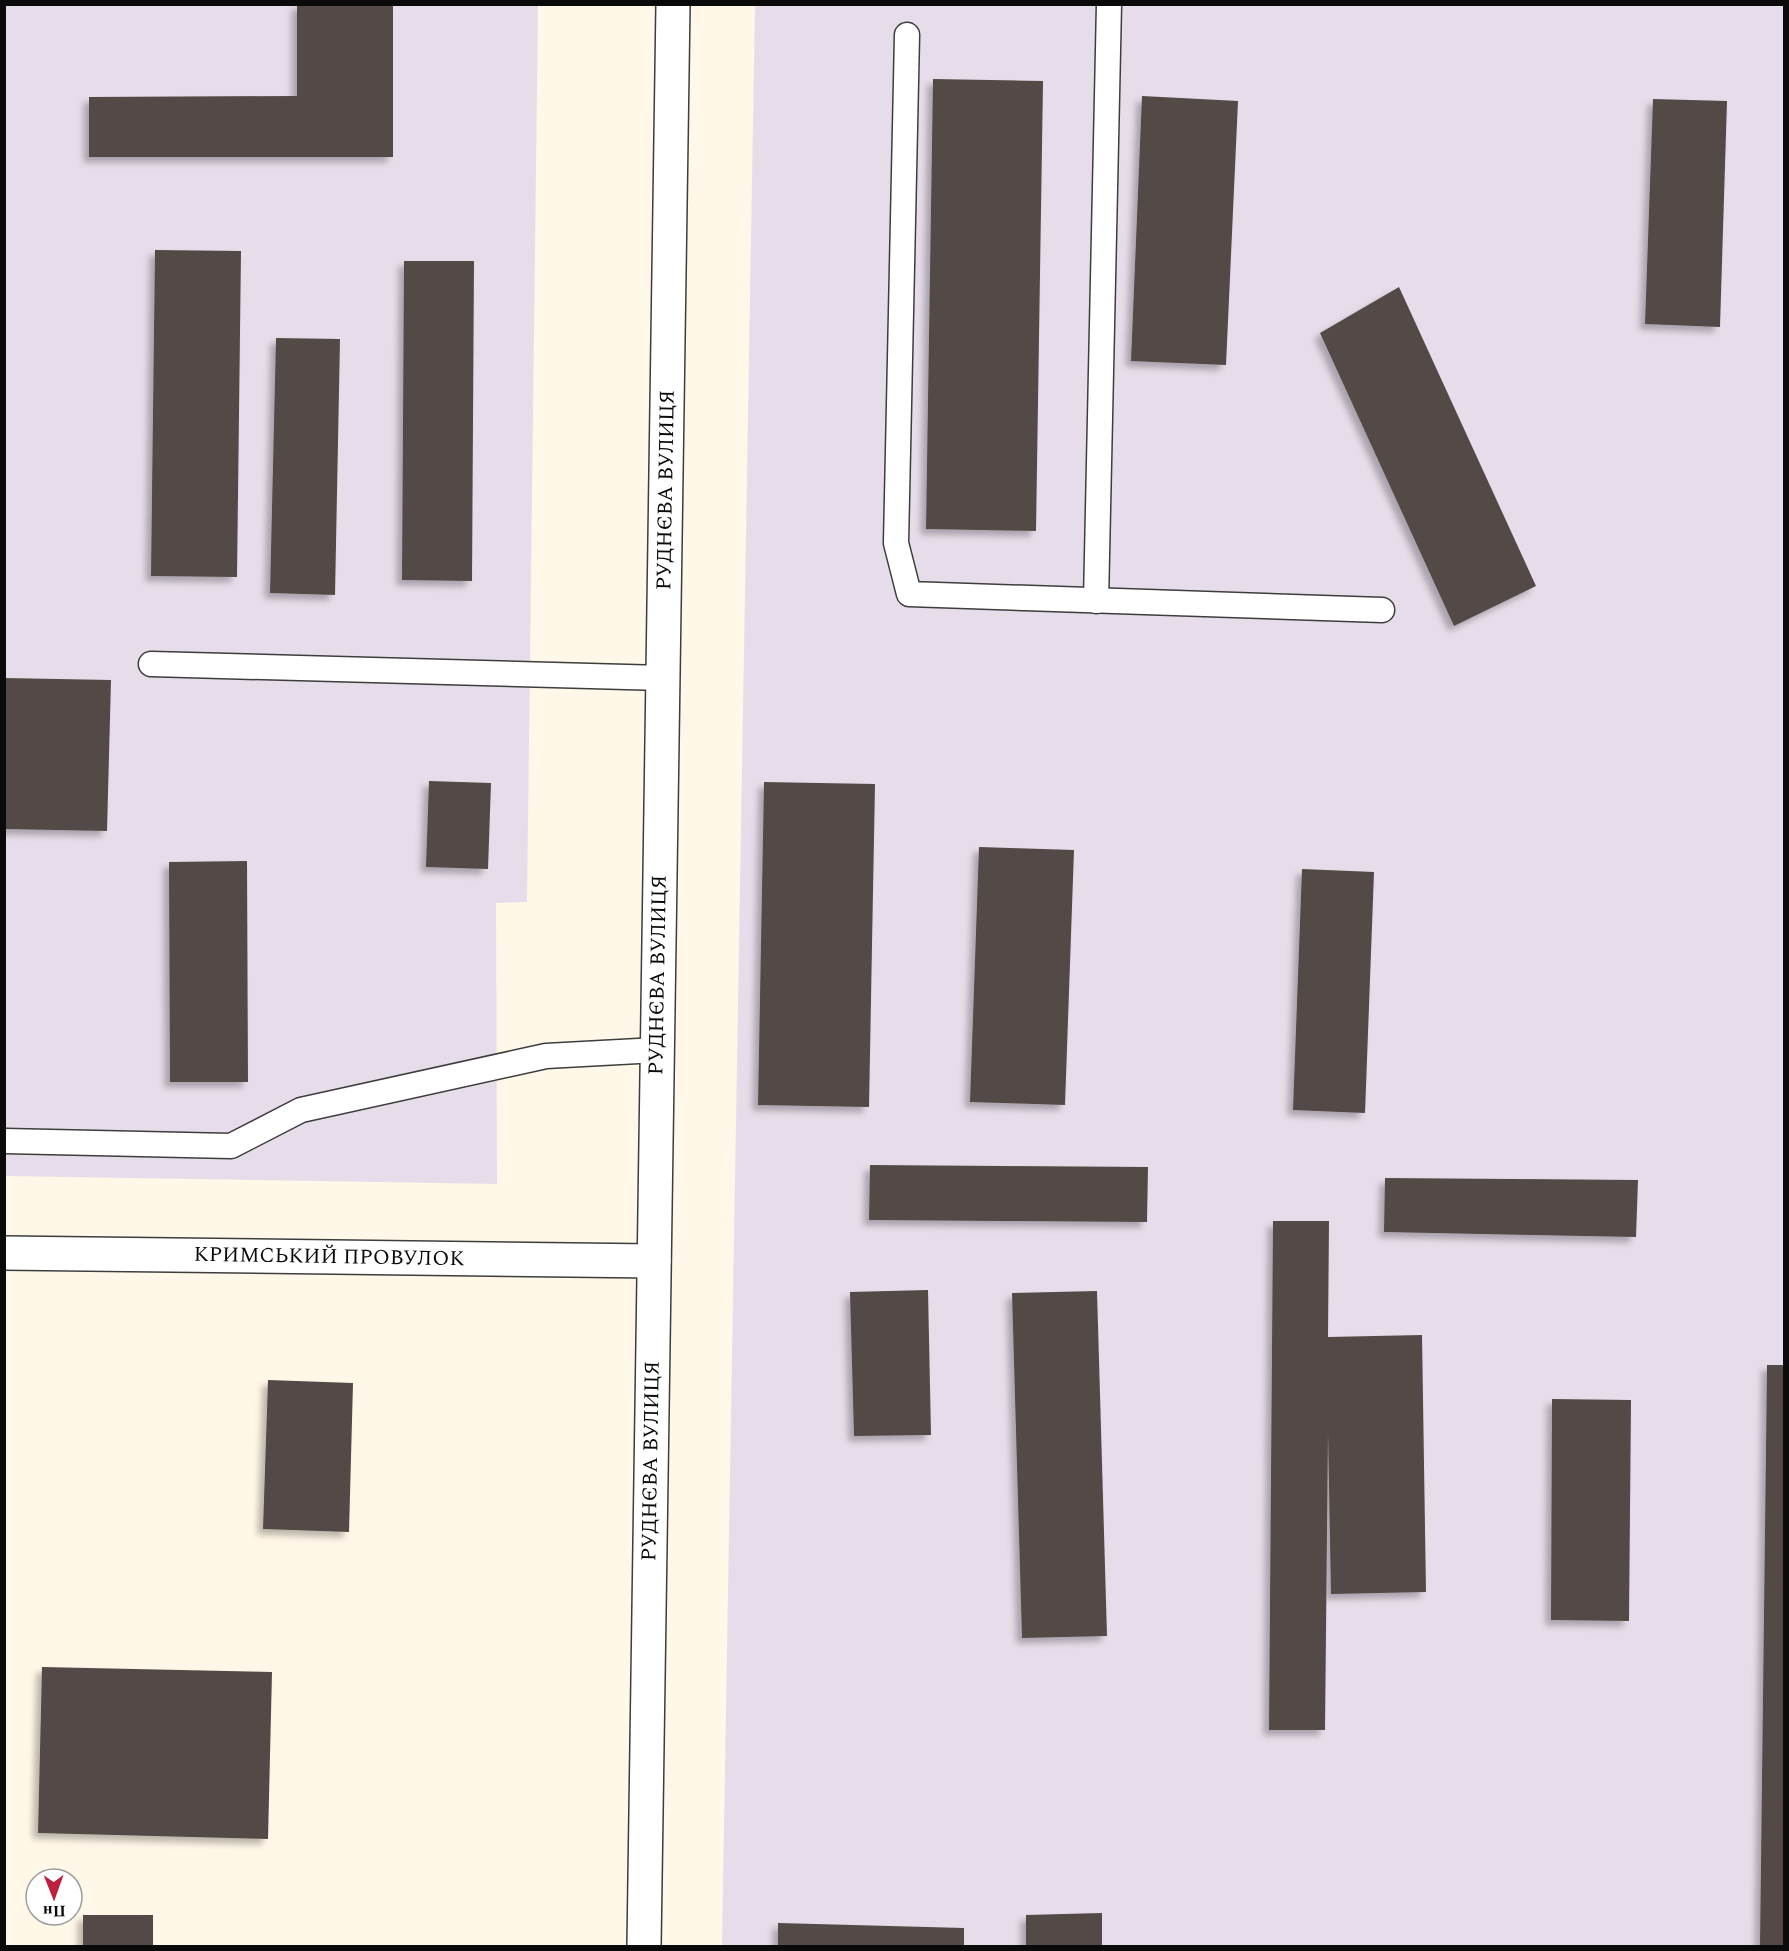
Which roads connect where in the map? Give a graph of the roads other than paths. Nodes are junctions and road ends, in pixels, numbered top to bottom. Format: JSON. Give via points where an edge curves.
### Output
{"nodes":[{"id":1,"x":673,"y":4,"type":"edge"},
{"id":2,"x":1110,"y":4,"type":"edge"},
{"id":3,"x":907,"y":35,"type":"dead end"},
{"id":4,"x":1096,"y":601,"type":"junction"},
{"id":5,"x":1382,"y":610,"type":"dead end"},
{"id":6,"x":151,"y":664,"type":"dead end"},
{"id":7,"x":663,"y":678,"type":"junction"},
{"id":8,"x":657,"y":1050,"type":"junction"},
{"id":9,"x":5,"y":1141,"type":"edge"},
{"id":10,"x":4,"y":1253,"type":"edge"},
{"id":11,"x":654,"y":1262,"type":"junction"},
{"id":12,"x":644,"y":1947,"type":"edge"}],
"edges":[{"from":1,"to":7,"type":"street","name":"РУДНЄВА ВУЛИЦЯ"},
{"from":2,"to":4,"type":"lane"},
{"from":3,"to":4,"type":"lane","via":[[896,543],[909,594]]},
{"from":4,"to":5,"type":"lane"},
{"from":6,"to":7,"type":"lane"},
{"from":7,"to":8,"type":"street","name":"РУДНЄВА ВУЛИЦЯ"},
{"from":8,"to":9,"type":"lane","via":[[546,1056],[301,1110],[231,1146]]},
{"from":8,"to":11,"type":"street","name":"РУДНЄВА ВУЛИЦЯ"},
{"from":10,"to":11,"type":"street","name":"КРИМСЬКИЙ ПРОВУЛОК"},
{"from":11,"to":12,"type":"street","name":"РУДНЄВА ВУЛИЦЯ"}]}
